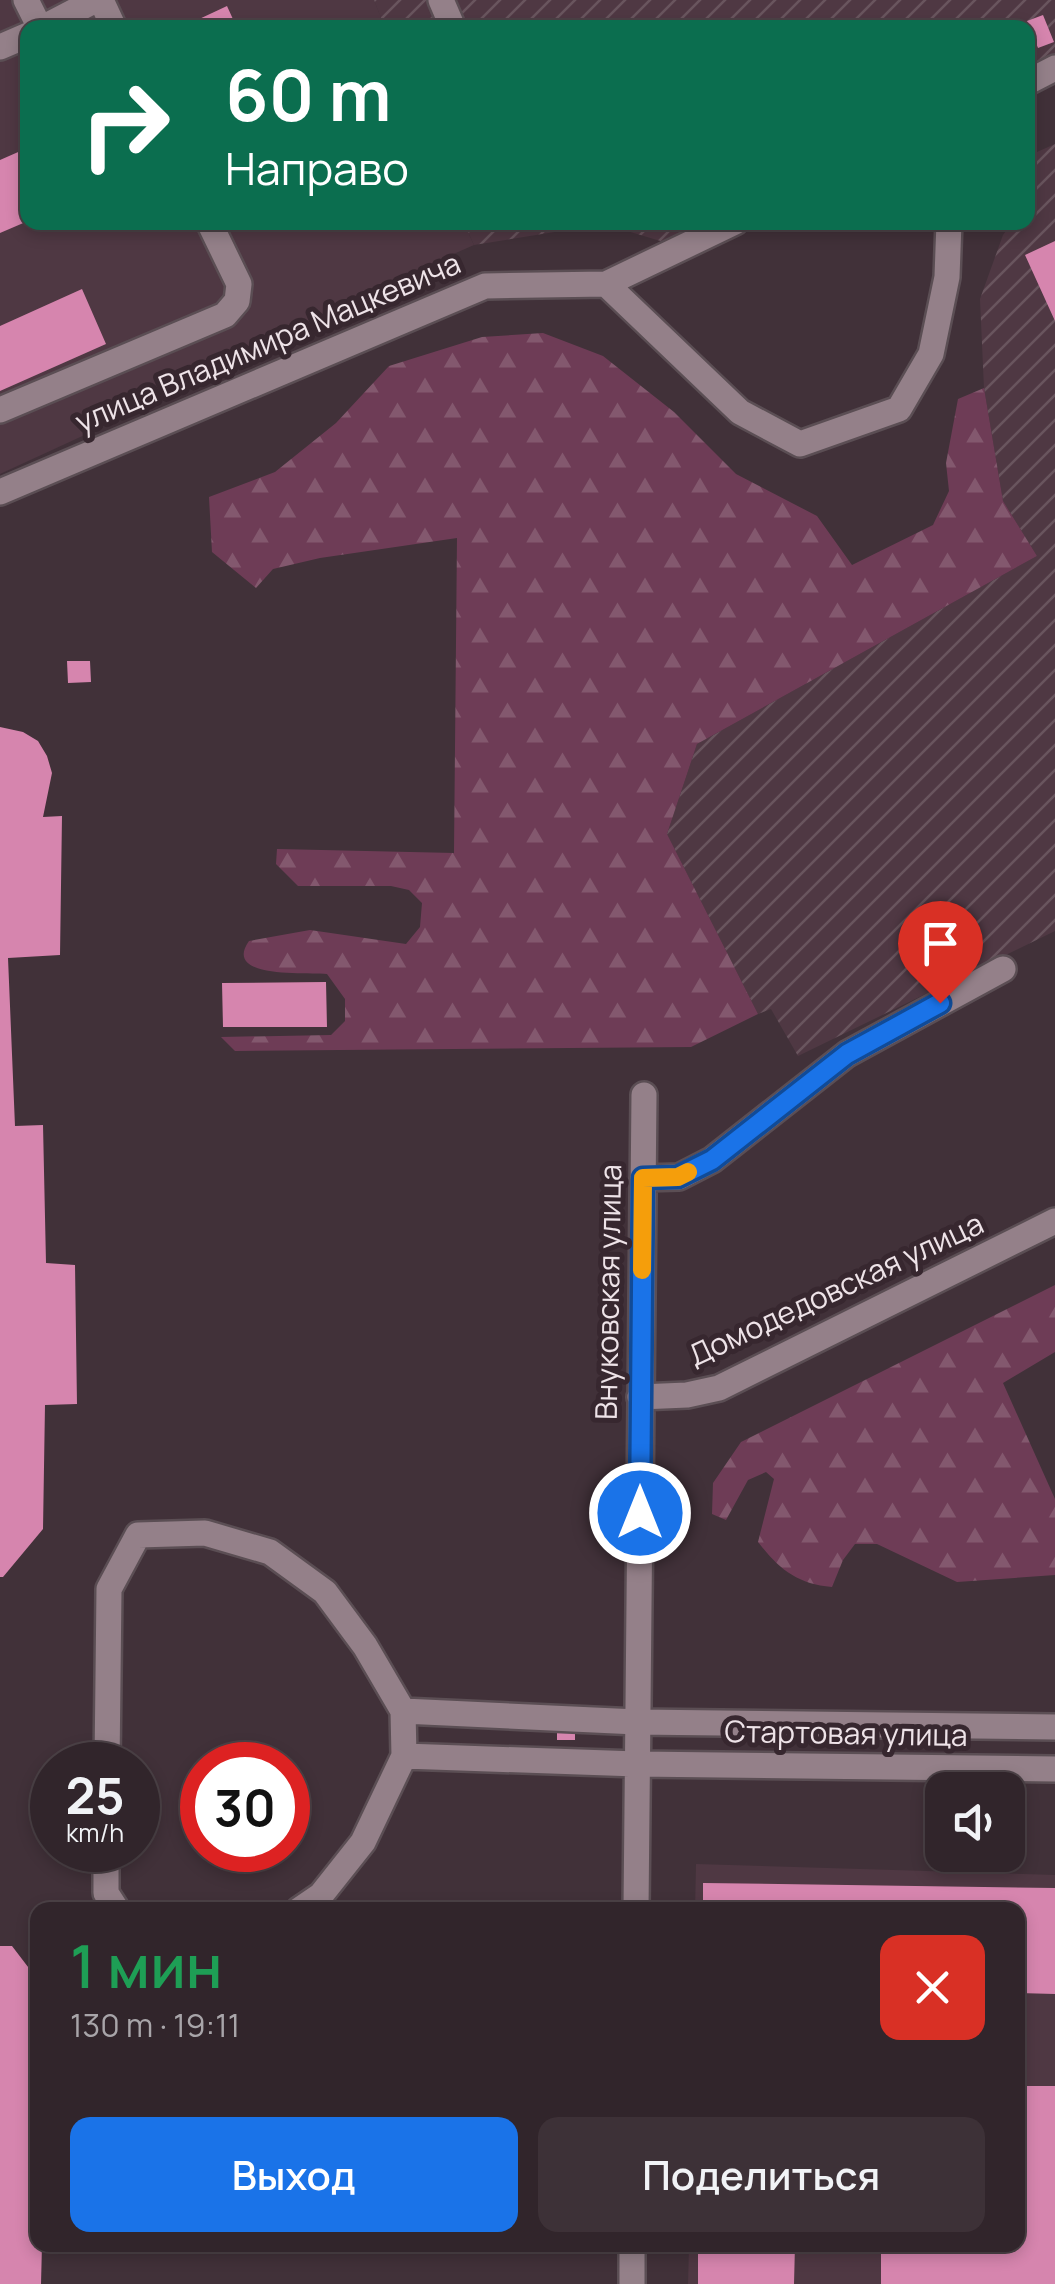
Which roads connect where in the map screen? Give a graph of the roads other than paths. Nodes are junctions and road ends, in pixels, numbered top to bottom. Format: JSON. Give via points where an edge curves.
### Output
{"nodes":[{"id":1,"x":98,"y":0,"type":"edge"},
{"id":2,"x":57,"y":20,"type":"edge"},
{"id":3,"x":213,"y":230,"type":"edge"},
{"id":4,"x":717,"y":230,"type":"edge"},
{"id":5,"x":949,"y":230,"type":"edge"},
{"id":6,"x":606,"y":284,"type":"junction"},
{"id":7,"x":0,"y":410,"type":"edge"},
{"id":8,"x":0,"y":492,"type":"edge"},
{"id":9,"x":1003,"y":969,"type":"dead end"},
{"id":10,"x":644,"y":1095,"type":"dead end"},
{"id":11,"x":643,"y":1178,"type":"junction"},
{"id":12,"x":1055,"y":1221,"type":"edge"},
{"id":13,"x":640,"y":1397,"type":"junction"},
{"id":14,"x":403,"y":1711,"type":"junction"},
{"id":15,"x":638,"y":1722,"type":"junction"},
{"id":16,"x":1055,"y":1727,"type":"edge"},
{"id":17,"x":107,"y":1742,"type":"edge"},
{"id":18,"x":404,"y":1756,"type":"junction"},
{"id":19,"x":637,"y":1764,"type":"junction"},
{"id":20,"x":1055,"y":1769,"type":"edge"},
{"id":21,"x":106,"y":1872,"type":"edge"},
{"id":22,"x":111,"y":1902,"type":"edge"},
{"id":23,"x":312,"y":1902,"type":"edge"},
{"id":24,"x":636,"y":1902,"type":"edge"},
{"id":25,"x":632,"y":2252,"type":"edge"},
{"id":26,"x":632,"y":2284,"type":"edge"}],
"edges":[{"from":1,"to":2,"type":"street"},
{"from":3,"to":7,"type":"street","via":[[239,284],[237,301],[225,315]]},
{"from":4,"to":6,"type":"street","name":"улица Владимира Мацкевича"},
{"from":5,"to":6,"type":"street","via":[[931,354],[899,409],[800,444],[740,412]]},
{"from":6,"to":8,"type":"street","name":"улица Владимира Мацкевича","via":[[486,286]]},
{"from":9,"to":11,"type":"street","via":[[847,1054],[712,1160],[678,1177]]},
{"from":10,"to":11,"type":"street","name":"Внуковская улица"},
{"from":11,"to":13,"type":"street","name":"Внуковская улица"},
{"from":12,"to":13,"type":"street","name":"Домодедовская улица","via":[[719,1388]]},
{"from":13,"to":15,"type":"street","name":"Внуковская улица"},
{"from":14,"to":15,"type":"street","name":"Стартовая улица"},
{"from":14,"to":17,"type":"street","via":[[325,1592],[270,1552],[205,1533],[138,1536],[109,1589]]},
{"from":14,"to":18,"type":"street"},
{"from":15,"to":16,"type":"street","name":"Стартовая улица"},
{"from":15,"to":19,"type":"street","name":"Внуковская улица"},
{"from":18,"to":19,"type":"street","name":"Стартовая улица"},
{"from":18,"to":23,"type":"street","via":[[363,1842]]},
{"from":19,"to":20,"type":"street","name":"Стартовая улица"},
{"from":19,"to":24,"type":"street","name":"Внуковская улица"},
{"from":21,"to":22,"type":"street"},
{"from":25,"to":26,"type":"street"}]}
